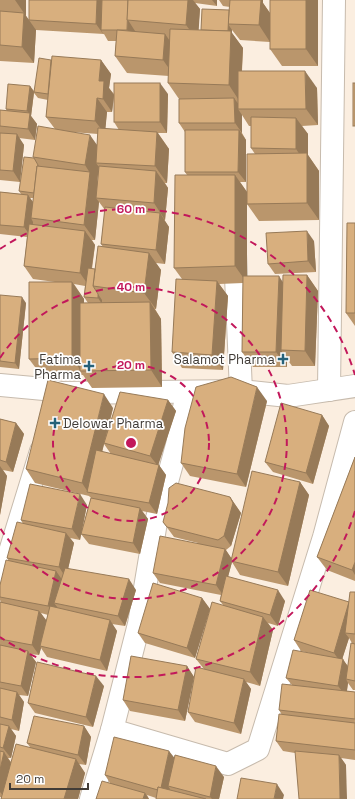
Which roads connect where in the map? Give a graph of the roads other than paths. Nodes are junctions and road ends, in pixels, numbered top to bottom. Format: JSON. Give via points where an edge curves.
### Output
{"nodes":[{"id":1,"x":334,"y":0,"type":"edge"},
{"id":2,"x":235,"y":233,"type":"edge"},
{"id":3,"x":46,"y":366,"type":"edge"},
{"id":4,"x":0,"y":385,"type":"edge"},
{"id":5,"x":355,"y":386,"type":"edge"},
{"id":6,"x":329,"y":390,"type":"junction"},
{"id":7,"x":52,"y":391,"type":"junction"},
{"id":8,"x":240,"y":391,"type":"junction"},
{"id":9,"x":187,"y":392,"type":"junction"},
{"id":10,"x":355,"y":422,"type":"edge"},
{"id":11,"x":0,"y":584,"type":"edge"},
{"id":12,"x":112,"y":730,"type":"junction"},
{"id":13,"x":91,"y":799,"type":"edge"}],
"edges":[{"from":1,"to":6,"type":"street"},
{"from":2,"to":8,"type":"street"},
{"from":3,"to":7,"type":"street"},
{"from":4,"to":7,"type":"street"},
{"from":5,"to":6,"type":"street"},
{"from":6,"to":8,"type":"street","via":[[288,396]]},
{"from":7,"to":9,"type":"street"},
{"from":7,"to":11,"type":"street","via":[[50,422]]},
{"from":8,"to":9,"type":"street"},
{"from":9,"to":12,"type":"street","via":[[177,444],[156,522],[139,624]]},
{"from":10,"to":12,"type":"street","via":[[324,537],[258,749],[228,764]]},
{"from":12,"to":13,"type":"street"}]}
